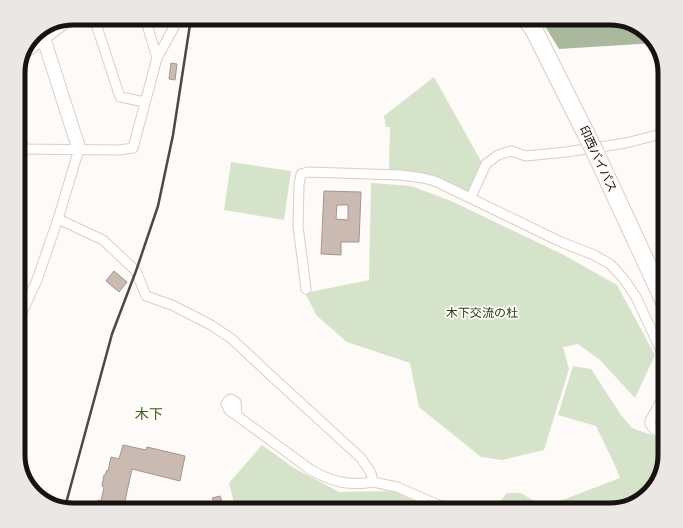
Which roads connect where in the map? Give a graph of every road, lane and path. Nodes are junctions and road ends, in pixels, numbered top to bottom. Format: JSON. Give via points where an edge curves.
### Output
{"nodes":[{"id":1,"x":96,"y":25,"type":"edge"},
{"id":2,"x":147,"y":25,"type":"edge"},
{"id":3,"x":174,"y":25,"type":"edge"},
{"id":4,"x":531,"y":25,"type":"edge"},
{"id":5,"x":42,"y":36,"type":"edge"},
{"id":6,"x":158,"y":58,"type":"junction"},
{"id":7,"x":145,"y":102,"type":"junction"},
{"id":8,"x":658,"y":135,"type":"edge"},
{"id":9,"x":25,"y":148,"type":"edge"},
{"id":10,"x":79,"y":149,"type":"junction"},
{"id":11,"x":471,"y":197,"type":"junction"},
{"id":12,"x":58,"y":219,"type":"junction"},
{"id":13,"x":658,"y":288,"type":"edge"},
{"id":14,"x":306,"y":290,"type":"dead end"},
{"id":15,"x":25,"y":306,"type":"edge"},
{"id":16,"x":658,"y":345,"type":"edge"},
{"id":17,"x":658,"y":409,"type":"edge"},
{"id":18,"x":238,"y":416,"type":"dead end"},
{"id":19,"x":658,"y":431,"type":"edge"},
{"id":20,"x":373,"y":482,"type":"junction"},
{"id":21,"x":434,"y":503,"type":"edge"}],
"edges":[{"from":1,"to":7,"type":"street","via":[[120,97]]},
{"from":2,"to":6,"type":"street"},
{"from":3,"to":6,"type":"street"},
{"from":4,"to":13,"type":"highway","name":"印西バイパス","bridge":true,"via":[[596,154]]},
{"from":5,"to":10,"type":"street"},
{"from":6,"to":7,"type":"street"},
{"from":7,"to":10,"type":"street","via":[[133,148]]},
{"from":8,"to":11,"type":"street","via":[[626,143],[566,152],[526,156],[511,151],[498,155],[486,164]]},
{"from":9,"to":10,"type":"street"},
{"from":10,"to":12,"type":"street"},
{"from":11,"to":14,"type":"street","via":[[435,181],[410,176],[303,173],[299,177],[298,226]]},
{"from":11,"to":16,"type":"street","via":[[610,264],[636,297]]},
{"from":12,"to":15,"type":"street","via":[[37,280]]},
{"from":12,"to":20,"type":"street","via":[[103,240],[136,271],[146,296],[172,305],[232,339],[361,458],[372,473]]},
{"from":17,"to":19,"type":"street","via":[[651,417],[650,424]]},
{"from":18,"to":20,"type":"street","via":[[325,478],[358,485]]},
{"from":20,"to":21,"type":"street","via":[[397,487]]}]}
